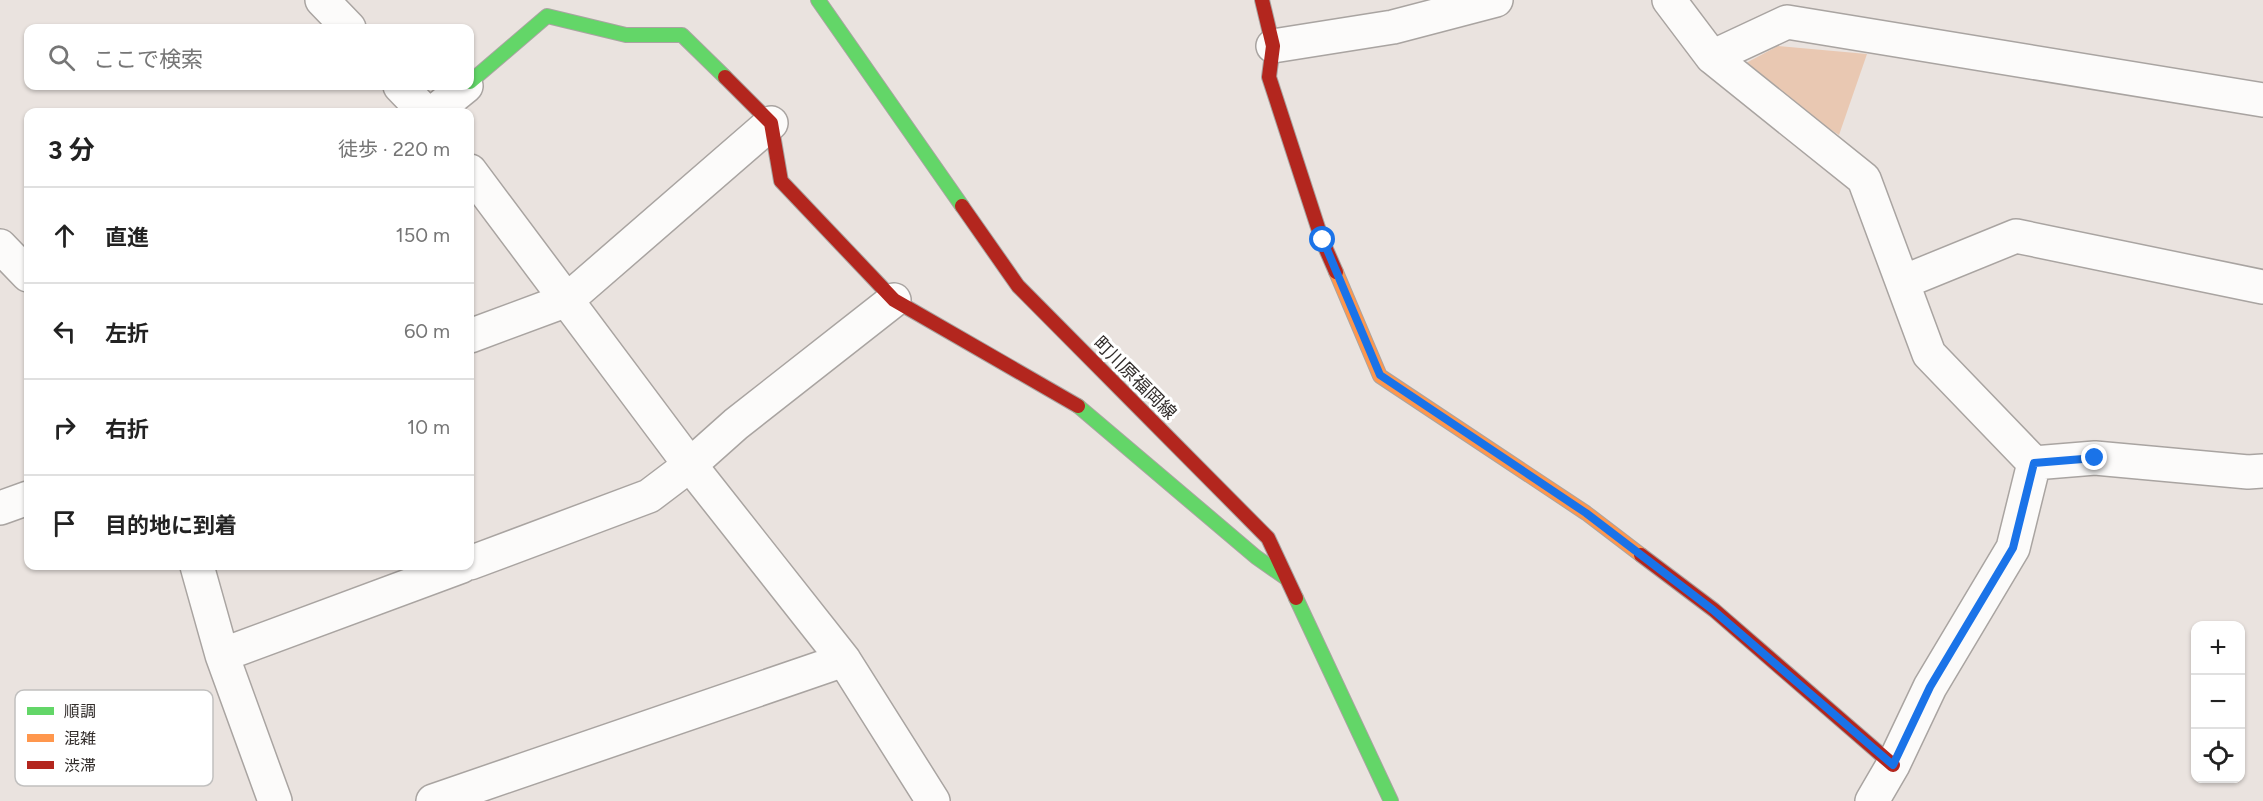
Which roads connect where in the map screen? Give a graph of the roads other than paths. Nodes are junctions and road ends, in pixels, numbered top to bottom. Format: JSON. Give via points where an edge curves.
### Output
{"nodes":[{"id":1,"x":322,"y":0,"type":"edge"},
{"id":2,"x":818,"y":0,"type":"edge"},
{"id":3,"x":1262,"y":0,"type":"edge"},
{"id":4,"x":1496,"y":0,"type":"edge"},
{"id":5,"x":1669,"y":0,"type":"edge"},
{"id":6,"x":345,"y":24,"type":"edge"},
{"id":7,"x":1273,"y":46,"type":"junction"},
{"id":8,"x":1712,"y":57,"type":"junction"},
{"id":9,"x":474,"y":79,"type":"edge"},
{"id":10,"x":404,"y":90,"type":"edge"},
{"id":11,"x":461,"y":90,"type":"edge"},
{"id":12,"x":2263,"y":100,"type":"edge"},
{"id":13,"x":421,"y":108,"type":"edge"},
{"id":14,"x":439,"y":108,"type":"edge"},
{"id":15,"x":771,"y":123,"type":"junction"},
{"id":16,"x":474,"y":176,"type":"edge"},
{"id":17,"x":0,"y":246,"type":"edge"},
{"id":18,"x":24,"y":271,"type":"edge"},
{"id":19,"x":1903,"y":282,"type":"junction"},
{"id":20,"x":2263,"y":287,"type":"edge"},
{"id":21,"x":567,"y":300,"type":"junction"},
{"id":22,"x":894,"y":300,"type":"junction"},
{"id":23,"x":474,"y":335,"type":"edge"},
{"id":24,"x":2034,"y":463,"type":"junction"},
{"id":25,"x":690,"y":465,"type":"junction"},
{"id":26,"x":2263,"y":471,"type":"edge"},
{"id":27,"x":24,"y":499,"type":"edge"},
{"id":28,"x":0,"y":508,"type":"edge"},
{"id":29,"x":474,"y":562,"type":"edge"},
{"id":30,"x":198,"y":570,"type":"edge"},
{"id":31,"x":451,"y":570,"type":"edge"},
{"id":32,"x":1286,"y":578,"type":"junction"},
{"id":33,"x":222,"y":655,"type":"junction"},
{"id":34,"x":844,"y":660,"type":"junction"},
{"id":35,"x":1893,"y":765,"type":"junction"},
{"id":36,"x":275,"y":801,"type":"edge"},
{"id":37,"x":433,"y":801,"type":"edge"},
{"id":38,"x":933,"y":801,"type":"edge"},
{"id":39,"x":1391,"y":801,"type":"edge"},
{"id":40,"x":1872,"y":801,"type":"edge"}],
"edges":[{"from":1,"to":6,"type":"street"},
{"from":2,"to":32,"type":"street","name":"町川原福岡線","via":[[1018,286],[1268,538]]},
{"from":3,"to":7,"type":"street"},
{"from":4,"to":7,"type":"street","via":[[1393,27]]},
{"from":5,"to":8,"type":"street"},
{"from":7,"to":35,"type":"street","via":[[1269,77],[1323,240],[1380,375],[1586,513],[1713,610]]},
{"from":8,"to":12,"type":"street","via":[[1787,22]]},
{"from":8,"to":19,"type":"street","via":[[1864,179]]},
{"from":9,"to":15,"type":"street","via":[[547,16],[626,35],[682,35]]},
{"from":10,"to":13,"type":"street"},
{"from":11,"to":14,"type":"street"},
{"from":15,"to":21,"type":"street"},
{"from":15,"to":22,"type":"street","via":[[781,182]]},
{"from":16,"to":21,"type":"street"},
{"from":17,"to":18,"type":"street"},
{"from":19,"to":20,"type":"street","via":[[2016,236]]},
{"from":19,"to":24,"type":"street","via":[[1929,354]]},
{"from":21,"to":23,"type":"street"},
{"from":21,"to":25,"type":"street"},
{"from":22,"to":25,"type":"street"},
{"from":22,"to":32,"type":"street","via":[[1079,407]]},
{"from":24,"to":26,"type":"street","via":[[2095,458]]},
{"from":24,"to":35,"type":"street","via":[[2013,548],[1930,687]]},
{"from":25,"to":29,"type":"street","via":[[649,496]]},
{"from":25,"to":34,"type":"street"},
{"from":27,"to":28,"type":"street"},
{"from":30,"to":33,"type":"street"},
{"from":31,"to":33,"type":"street"},
{"from":32,"to":39,"type":"street","name":"町川原福岡線"},
{"from":33,"to":36,"type":"street"},
{"from":34,"to":37,"type":"street"},
{"from":34,"to":38,"type":"street"},
{"from":35,"to":40,"type":"street"}]}
